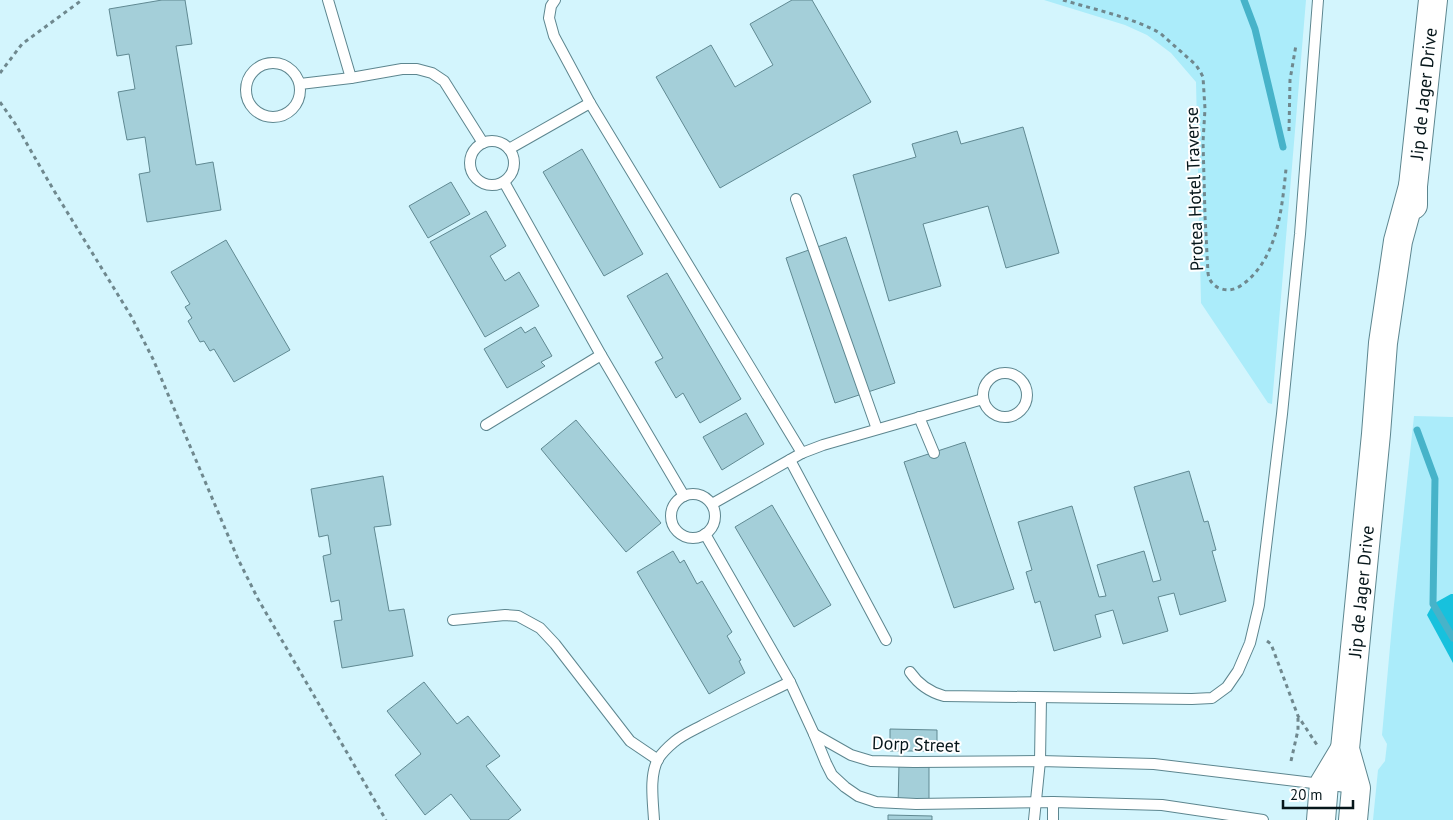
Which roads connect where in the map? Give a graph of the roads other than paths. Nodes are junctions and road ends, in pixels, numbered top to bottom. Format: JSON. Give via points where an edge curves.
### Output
{"nodes":[{"id":1,"x":328,"y":0,"type":"edge"},
{"id":2,"x":555,"y":0,"type":"edge"},
{"id":3,"x":1318,"y":0,"type":"edge"},
{"id":4,"x":1433,"y":0,"type":"edge"},
{"id":5,"x":351,"y":78,"type":"junction"},
{"id":6,"x":300,"y":84,"type":"junction"},
{"id":7,"x":590,"y":103,"type":"junction"},
{"id":8,"x":483,"y":143,"type":"junction"},
{"id":9,"x":509,"y":149,"type":"junction"},
{"id":10,"x":504,"y":182,"type":"junction"},
{"id":11,"x":796,"y":199,"type":"dead end"},
{"id":12,"x":601,"y":355,"type":"junction"},
{"id":13,"x":983,"y":399,"type":"junction"},
{"id":14,"x":919,"y":417,"type":"junction"},
{"id":15,"x":486,"y":425,"type":"dead end"},
{"id":16,"x":877,"y":429,"type":"junction"},
{"id":17,"x":934,"y":452,"type":"dead end"},
{"id":18,"x":802,"y":453,"type":"junction"},
{"id":19,"x":790,"y":460,"type":"junction"},
{"id":20,"x":684,"y":496,"type":"junction"},
{"id":21,"x":712,"y":504,"type":"junction"},
{"id":22,"x":705,"y":534,"type":"junction"},
{"id":23,"x":453,"y":620,"type":"dead end"},
{"id":24,"x":886,"y":640,"type":"dead end"},
{"id":25,"x":910,"y":672,"type":"dead end"},
{"id":26,"x":790,"y":682,"type":"junction"},
{"id":27,"x":1041,"y":698,"type":"junction"},
{"id":28,"x":814,"y":734,"type":"junction"},
{"id":29,"x":1345,"y":749,"type":"junction"},
{"id":30,"x":658,"y":760,"type":"junction"},
{"id":31,"x":1040,"y":761,"type":"junction"},
{"id":32,"x":1324,"y":784,"type":"junction"},
{"id":33,"x":1356,"y":788,"type":"junction"},
{"id":34,"x":1035,"y":802,"type":"junction"},
{"id":35,"x":1053,"y":802,"type":"junction"},
{"id":36,"x":654,"y":820,"type":"edge"},
{"id":37,"x":1034,"y":820,"type":"edge"},
{"id":38,"x":1053,"y":820,"type":"edge"},
{"id":39,"x":1263,"y":820,"type":"edge"},
{"id":40,"x":1320,"y":820,"type":"edge"},
{"id":41,"x":1353,"y":820,"type":"edge"}],
"edges":[{"from":1,"to":5,"type":"lane"},
{"from":2,"to":7,"type":"lane","via":[[550,18],[554,36]]},
{"from":3,"to":27,"type":"lane","via":[[1282,414],[1259,605],[1250,643],[1228,687],[1212,698]]},
{"from":4,"to":29,"type":"main road","name":"Jip de Jager Drive","via":[[1413,186],[1413,243],[1400,346],[1376,434]]},
{"from":5,"to":6,"type":"lane"},
{"from":5,"to":8,"type":"lane","via":[[402,69],[432,73],[444,81]]},
{"from":6,"to":6,"type":"lane","via":[[294,107],[288,113],[273,118],[251,107],[246,92],[246,84],[254,70],[268,64],[285,65],[297,76]]},
{"from":7,"to":9,"type":"lane"},
{"from":7,"to":18,"type":"lane"},
{"from":8,"to":9,"type":"lane","via":[[500,142]]},
{"from":8,"to":10,"type":"lane","via":[[477,147],[471,160],[473,174],[484,183]]},
{"from":9,"to":10,"type":"lane","via":[[514,166]]},
{"from":10,"to":12,"type":"lane"},
{"from":11,"to":16,"type":"lane"},
{"from":12,"to":15,"type":"lane"},
{"from":12,"to":20,"type":"lane"},
{"from":13,"to":13,"type":"lane","via":[[985,385],[1002,374],[1020,379],[1026,390],[1025,404],[1017,414],[1010,416],[990,412]]},
{"from":13,"to":14,"type":"lane"},
{"from":14,"to":16,"type":"lane"},
{"from":14,"to":17,"type":"lane"},
{"from":16,"to":18,"type":"lane"},
{"from":18,"to":19,"type":"lane"},
{"from":19,"to":21,"type":"lane"},
{"from":19,"to":24,"type":"lane"},
{"from":20,"to":21,"type":"lane","via":[[696,494]]},
{"from":20,"to":22,"type":"lane","via":[[671,512],[674,526],[684,536]]},
{"from":21,"to":22,"type":"lane","via":[[715,517]]},
{"from":22,"to":26,"type":"lane"},
{"from":23,"to":30,"type":"lane","via":[[505,614],[518,616],[540,628],[630,741]]},
{"from":25,"to":27,"type":"lane","via":[[923,687],[944,696]]},
{"from":26,"to":28,"type":"lane"},
{"from":26,"to":30,"type":"lane","via":[[683,736]]},
{"from":27,"to":31,"type":"lane"},
{"from":28,"to":31,"type":"lane","name":"Dorp Street","via":[[851,755],[872,761]]},
{"from":28,"to":34,"type":"lane","via":[[832,775],[858,796],[876,802]]},
{"from":29,"to":32,"type":"main road","name":"Jip de Jager Drive"},
{"from":29,"to":33,"type":"main road","name":"Jip de Jager Drive"},
{"from":30,"to":36,"type":"lane","via":[[654,772]]},
{"from":31,"to":32,"type":"lane","name":"Dorp Street","via":[[1154,764]]},
{"from":31,"to":34,"type":"lane"},
{"from":32,"to":33,"type":"lane","name":"Dorp Street"},
{"from":32,"to":40,"type":"main road","name":"Jip de Jager Drive"},
{"from":33,"to":41,"type":"main road","name":"Jip de Jager Drive"},
{"from":34,"to":35,"type":"lane"},
{"from":34,"to":37,"type":"lane"},
{"from":35,"to":38,"type":"lane"},
{"from":35,"to":39,"type":"lane","via":[[1162,805]]}]}
